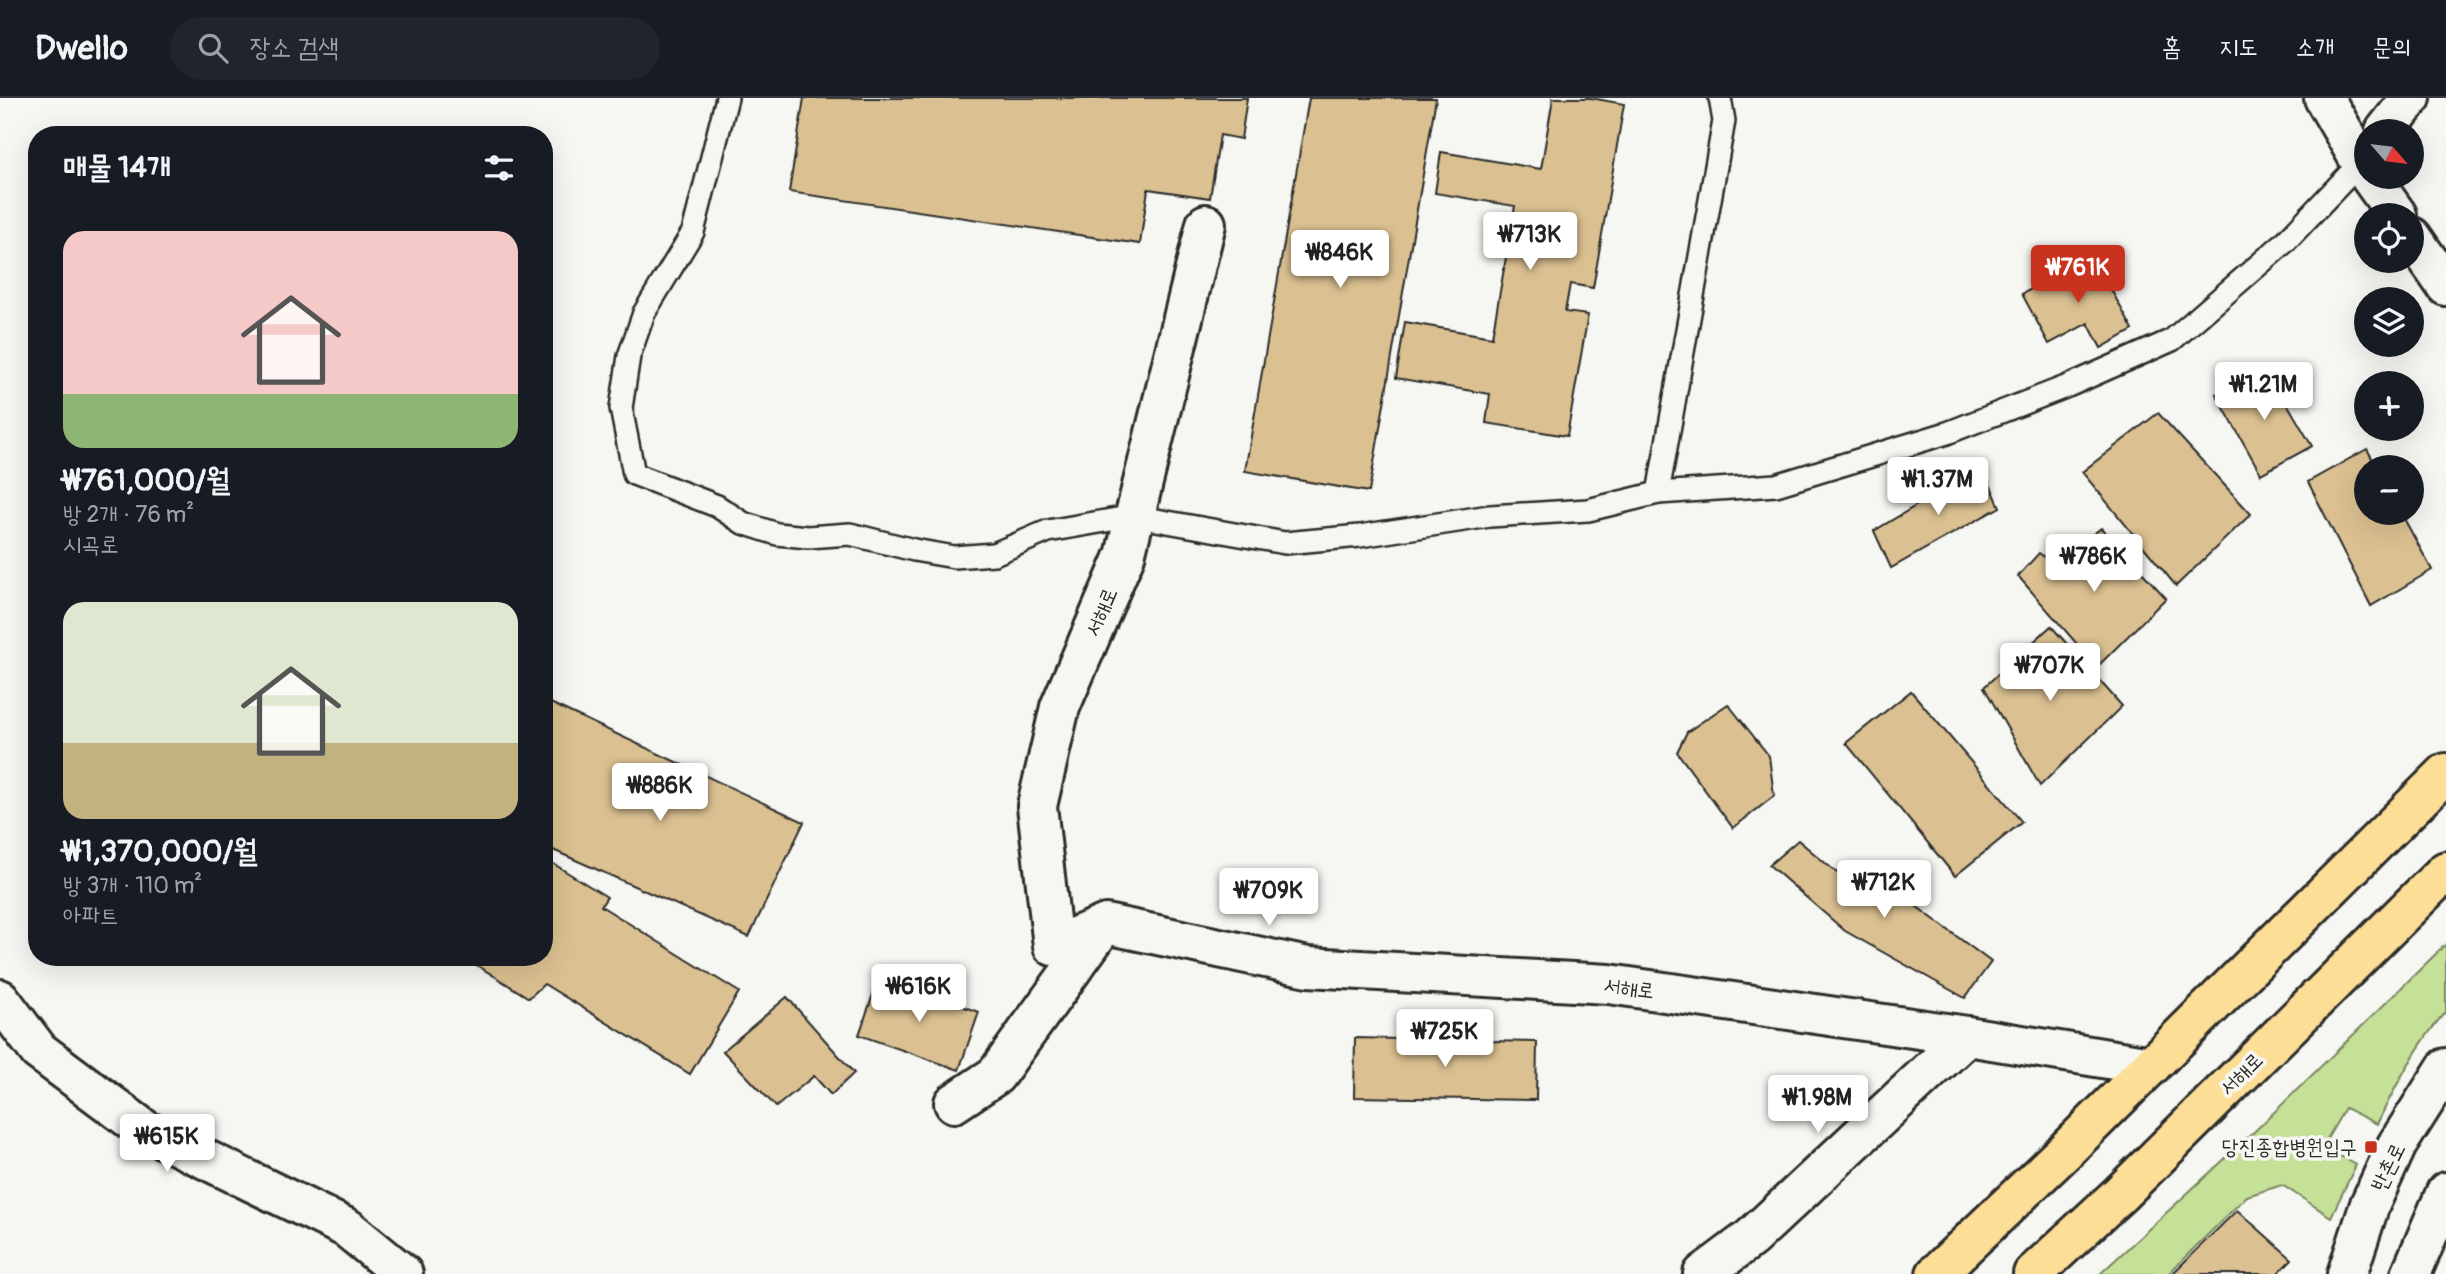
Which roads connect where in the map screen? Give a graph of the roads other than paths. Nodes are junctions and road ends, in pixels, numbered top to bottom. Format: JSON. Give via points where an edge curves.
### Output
{"nodes":[{"id":1,"x":727,"y":98,"type":"edge"},
{"id":2,"x":1720,"y":98,"type":"edge"},
{"id":3,"x":2324,"y":98,"type":"edge"},
{"id":4,"x":2411,"y":98,"type":"edge"},
{"id":5,"x":2394,"y":119,"type":"edge"},
{"id":6,"x":2354,"y":147,"type":"edge"},
{"id":7,"x":2354,"y":178,"type":"edge"},
{"id":8,"x":1206,"y":224,"type":"dead end"},
{"id":9,"x":2424,"y":254,"type":"edge"},
{"id":10,"x":2446,"y":286,"type":"edge"},
{"id":11,"x":1658,"y":493,"type":"junction"},
{"id":12,"x":1134,"y":516,"type":"junction"},
{"id":13,"x":2442,"y":774,"type":"edge"},
{"id":14,"x":2446,"y":871,"type":"edge"},
{"id":15,"x":1105,"y":924,"type":"junction"},
{"id":16,"x":0,"y":999,"type":"edge"},
{"id":17,"x":1967,"y":1036,"type":"junction"},
{"id":18,"x":2151,"y":1066,"type":"junction"},
{"id":19,"x":2446,"y":1068,"type":"edge"},
{"id":20,"x":954,"y":1103,"type":"dead end"},
{"id":21,"x":2446,"y":1192,"type":"edge"},
{"id":22,"x":2446,"y":1234,"type":"edge"},
{"id":23,"x":2446,"y":1243,"type":"edge"},
{"id":24,"x":403,"y":1274,"type":"edge"},
{"id":25,"x":1703,"y":1274,"type":"edge"},
{"id":26,"x":1936,"y":1274,"type":"edge"},
{"id":27,"x":2033,"y":1274,"type":"edge"},
{"id":28,"x":2347,"y":1274,"type":"edge"},
{"id":29,"x":2411,"y":1274,"type":"edge"}],
"edges":[{"from":1,"to":12,"type":"lane","via":[[693,232],[644,313],[629,356],[621,408],[634,474],[777,534],[850,534],[954,556],[994,554],[1048,531]]},
{"from":2,"to":11,"type":"lane","via":[[1724,121]]},
{"from":3,"to":6,"type":"street"},
{"from":4,"to":5,"type":"street"},
{"from":7,"to":11,"type":"lane","via":[[2172,340],[1947,433],[1776,485]]},
{"from":8,"to":12,"type":"street","name":"서해로"},
{"from":9,"to":10,"type":"street"},
{"from":11,"to":12,"type":"lane","via":[[1588,510],[1490,516],[1285,543]]},
{"from":12,"to":15,"type":"street","name":"서해로","via":[[1125,556],[1060,707],[1037,806],[1053,946]]},
{"from":13,"to":18,"type":"highway"},
{"from":14,"to":27,"type":"highway","name":"서해로","via":[[2120,1194]]},
{"from":15,"to":17,"type":"street","name":"서해로","via":[[1308,967],[1609,984]]},
{"from":15,"to":20,"type":"street","via":[[996,1075]]},
{"from":16,"to":24,"type":"street","via":[[39,1051],[145,1130],[347,1228]]},
{"from":17,"to":18,"type":"street","name":"서해로"},
{"from":17,"to":25,"type":"street","via":[[1751,1238]]},
{"from":18,"to":26,"type":"highway"},
{"from":19,"to":28,"type":"street","name":"반촌로","via":[[2396,1145]]},
{"from":21,"to":29,"type":"street"},
{"from":22,"to":23,"type":"street"}]}
